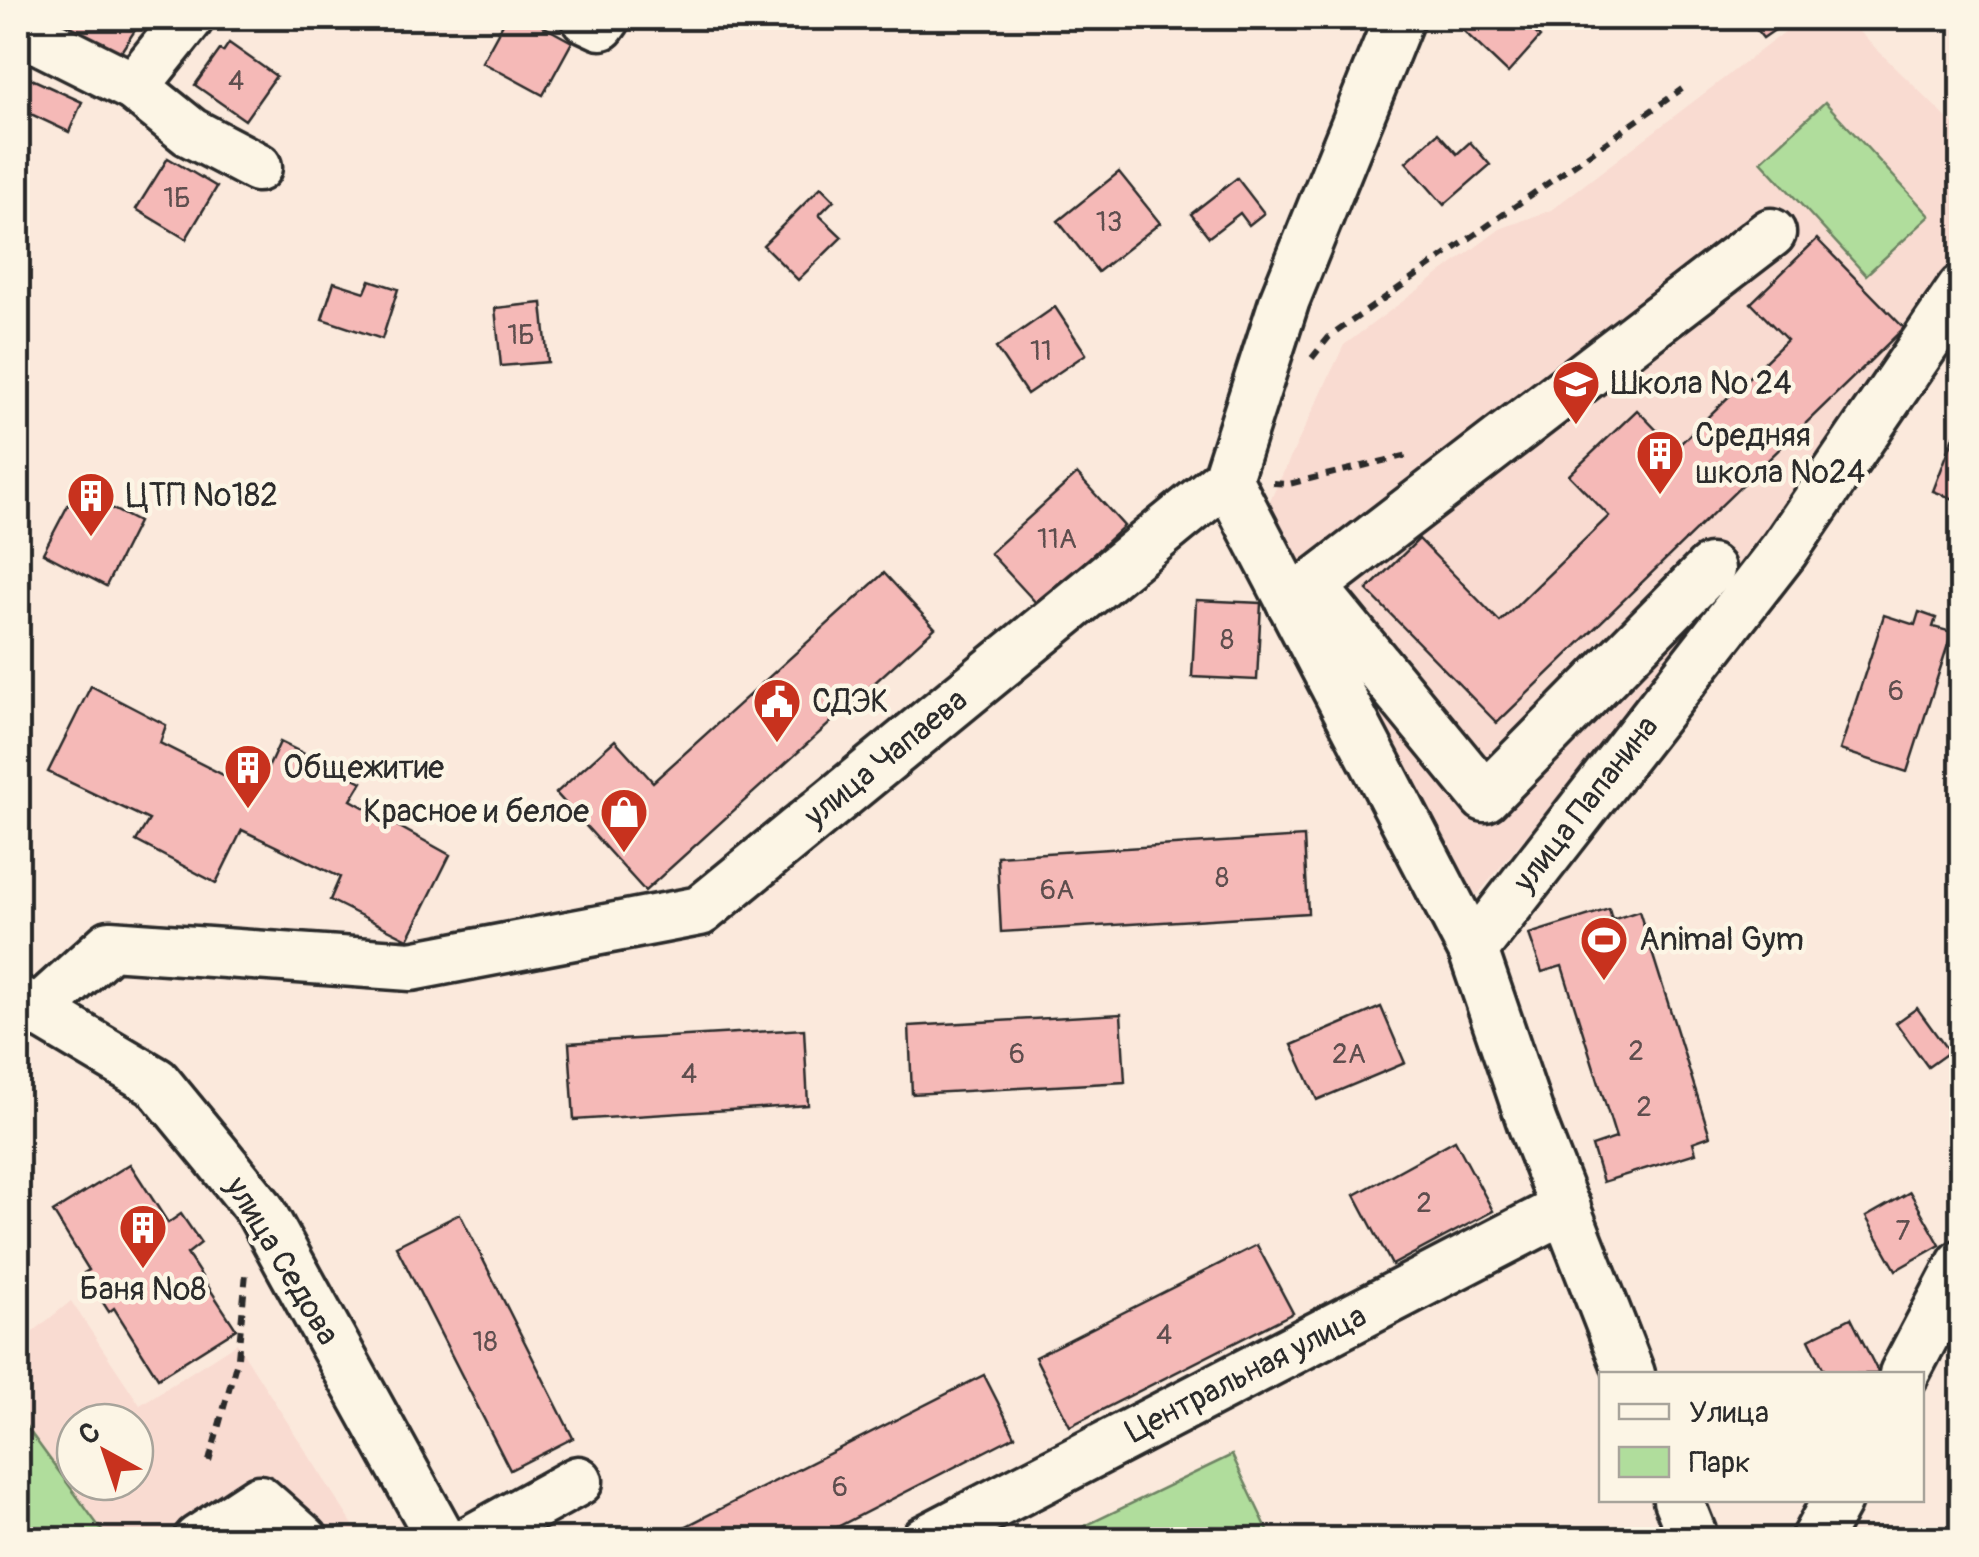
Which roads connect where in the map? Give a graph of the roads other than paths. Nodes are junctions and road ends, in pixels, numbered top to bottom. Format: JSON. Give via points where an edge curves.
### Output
{"nodes":[{"id":1,"x":189,"y":18,"type":"edge"},
{"id":2,"x":586,"y":18,"type":"edge"},
{"id":3,"x":606,"y":18,"type":"edge"},
{"id":4,"x":1400,"y":18,"type":"edge"},
{"id":5,"x":18,"y":29,"type":"edge"},
{"id":6,"x":134,"y":86,"type":"junction"},
{"id":7,"x":257,"y":167,"type":"dead end"},
{"id":8,"x":1771,"y":233,"type":"dead end"},
{"id":9,"x":1962,"y":289,"type":"edge"},
{"id":10,"x":1227,"y":478,"type":"junction"},
{"id":11,"x":1710,"y":570,"type":"dead end"},
{"id":12,"x":1302,"y":594,"type":"junction"},
{"id":13,"x":1472,"y":950,"type":"junction"},
{"id":14,"x":28,"y":1005,"type":"edge"},
{"id":15,"x":1566,"y":1208,"type":"junction"},
{"id":16,"x":1962,"y":1264,"type":"edge"},
{"id":17,"x":1629,"y":1372,"type":"edge"},
{"id":18,"x":1905,"y":1372,"type":"edge"},
{"id":19,"x":578,"y":1481,"type":"dead end"},
{"id":20,"x":1679,"y":1502,"type":"edge"},
{"id":21,"x":1836,"y":1502,"type":"edge"},
{"id":22,"x":198,"y":1540,"type":"edge"},
{"id":23,"x":304,"y":1540,"type":"edge"},
{"id":24,"x":442,"y":1540,"type":"edge"},
{"id":25,"x":471,"y":1540,"type":"edge"},
{"id":26,"x":925,"y":1540,"type":"edge"},
{"id":27,"x":1694,"y":1540,"type":"edge"},
{"id":28,"x":1815,"y":1540,"type":"edge"}],
"edges":[{"from":1,"to":6,"type":"street"},
{"from":2,"to":3,"type":"street","via":[[601,26]]},
{"from":4,"to":10,"type":"street","via":[[1285,299]]},
{"from":5,"to":6,"type":"street"},
{"from":6,"to":7,"type":"street","via":[[190,132]]},
{"from":8,"to":12,"type":"street"},
{"from":9,"to":13,"type":"street","name":"улица Папанина","via":[[1784,550]]},
{"from":10,"to":12,"type":"street"},
{"from":10,"to":14,"type":"street","name":"улица Чапаева","via":[[700,911],[411,966],[110,946]]},
{"from":11,"to":12,"type":"street","via":[[1485,797]]},
{"from":12,"to":13,"type":"street"},
{"from":13,"to":15,"type":"street"},
{"from":14,"to":24,"type":"street","name":"улица Седова","via":[[156,1082],[260,1210]]},
{"from":15,"to":17,"type":"street"},
{"from":15,"to":26,"type":"street","name":"Центральная улица"},
{"from":16,"to":18,"type":"street"},
{"from":19,"to":25,"type":"street"},
{"from":20,"to":27,"type":"street"},
{"from":21,"to":28,"type":"street"},
{"from":22,"to":23,"type":"street","via":[[259,1500]]}]}
